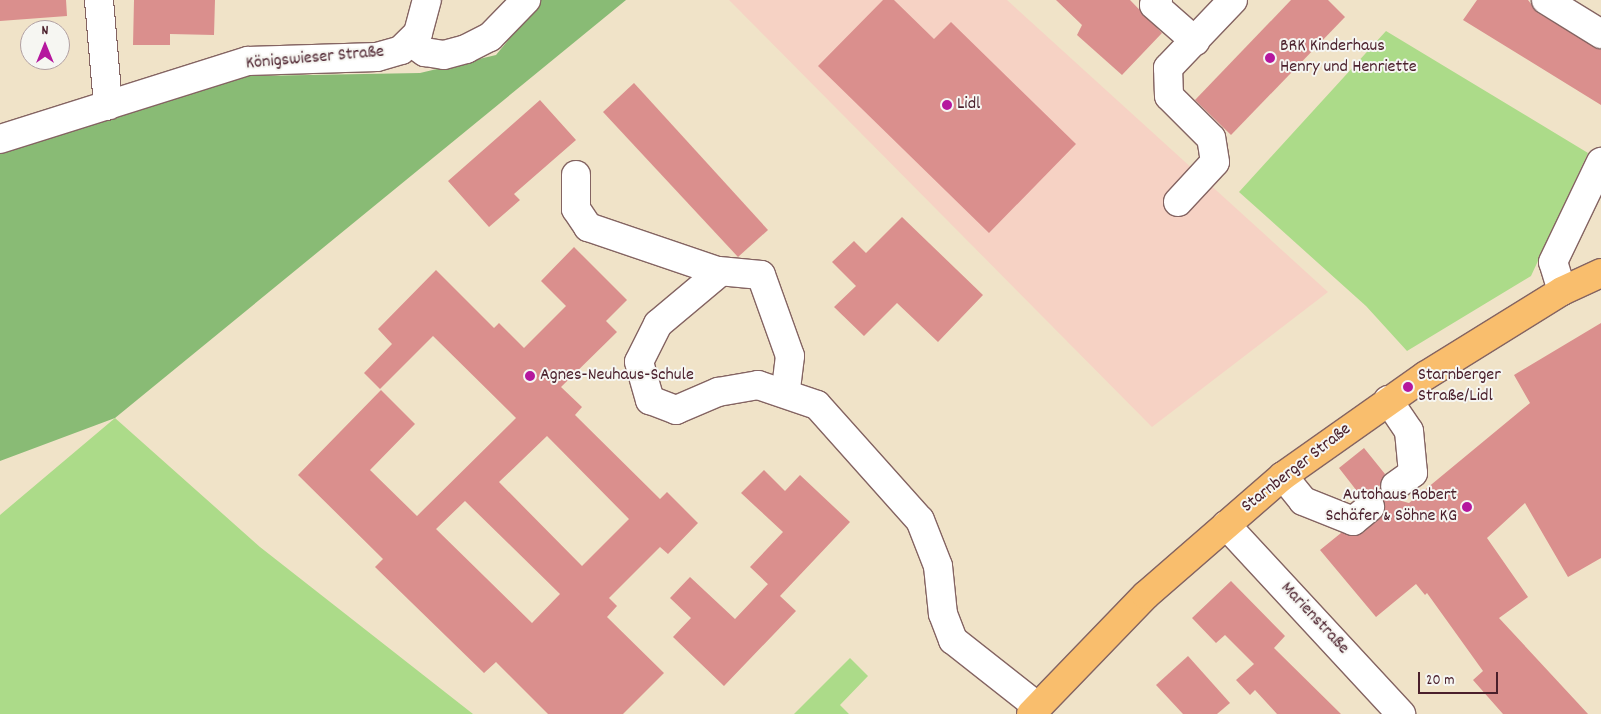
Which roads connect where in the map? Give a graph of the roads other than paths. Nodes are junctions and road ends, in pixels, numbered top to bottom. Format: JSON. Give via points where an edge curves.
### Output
{"nodes":[{"id":1,"x":99,"y":0,"type":"edge"},
{"id":2,"x":427,"y":0,"type":"edge"},
{"id":3,"x":526,"y":0,"type":"edge"},
{"id":4,"x":1158,"y":0,"type":"edge"},
{"id":5,"x":1233,"y":0,"type":"edge"},
{"id":6,"x":1546,"y":0,"type":"edge"},
{"id":7,"x":1601,"y":34,"type":"edge"},
{"id":8,"x":1194,"y":41,"type":"junction"},
{"id":9,"x":412,"y":43,"type":"junction"},
{"id":10,"x":108,"y":106,"type":"junction"},
{"id":11,"x":0,"y":139,"type":"edge"},
{"id":12,"x":1601,"y":162,"type":"edge"},
{"id":13,"x":576,"y":175,"type":"dead end"},
{"id":14,"x":1178,"y":202,"type":"dead end"},
{"id":15,"x":718,"y":271,"type":"junction"},
{"id":16,"x":1601,"y":273,"type":"edge"},
{"id":17,"x":1562,"y":291,"type":"junction"},
{"id":18,"x":786,"y":391,"type":"junction"},
{"id":19,"x":1388,"y":400,"type":"junction"},
{"id":20,"x":1283,"y":476,"type":"junction"},
{"id":21,"x":1395,"y":486,"type":"dead end"},
{"id":22,"x":1370,"y":507,"type":"dead end"},
{"id":23,"x":1226,"y":525,"type":"junction"},
{"id":24,"x":1034,"y":710,"type":"edge"},
{"id":25,"x":1401,"y":714,"type":"edge"}],
"edges":[{"from":1,"to":10,"type":"street"},
{"from":2,"to":9,"type":"street"},
{"from":3,"to":9,"type":"street","via":[[490,36],[466,48],[444,55],[425,52]]},
{"from":4,"to":8,"type":"street","via":[[1154,4]]},
{"from":5,"to":8,"type":"street"},
{"from":6,"to":7,"type":"street"},
{"from":8,"to":14,"type":"street","via":[[1168,68],[1169,96],[1211,138],[1214,162]]},
{"from":9,"to":10,"type":"street","name":"Königswieser Straße","via":[[377,56],[248,62]]},
{"from":10,"to":11,"type":"street","name":"Königswieser Straße"},
{"from":12,"to":17,"type":"street","via":[[1552,262]]},
{"from":13,"to":15,"type":"street","via":[[576,209],[588,227]]},
{"from":15,"to":18,"type":"street","via":[[761,275],[790,356]]},
{"from":15,"to":18,"type":"street","via":[[658,324],[639,362],[650,400],[676,410],[718,392],[758,385]]},
{"from":16,"to":17,"type":"main road","name":"Starnberger Straße"},
{"from":17,"to":19,"type":"main road","name":"Starnberger Straße"},
{"from":18,"to":24,"type":"street","via":[[817,405],[920,520],[938,566],[943,614],[953,640]]},
{"from":19,"to":20,"type":"main road","name":"Starnberger Straße"},
{"from":19,"to":21,"type":"street","via":[[1409,430],[1413,473]]},
{"from":20,"to":22,"type":"street","via":[[1303,501],[1352,521]]},
{"from":20,"to":23,"type":"main road","name":"Starnberger Straße"},
{"from":23,"to":24,"type":"main road","name":"Starnberger Straße","via":[[1146,595]]},
{"from":23,"to":25,"type":"street","name":"Marienstraße"}]}
